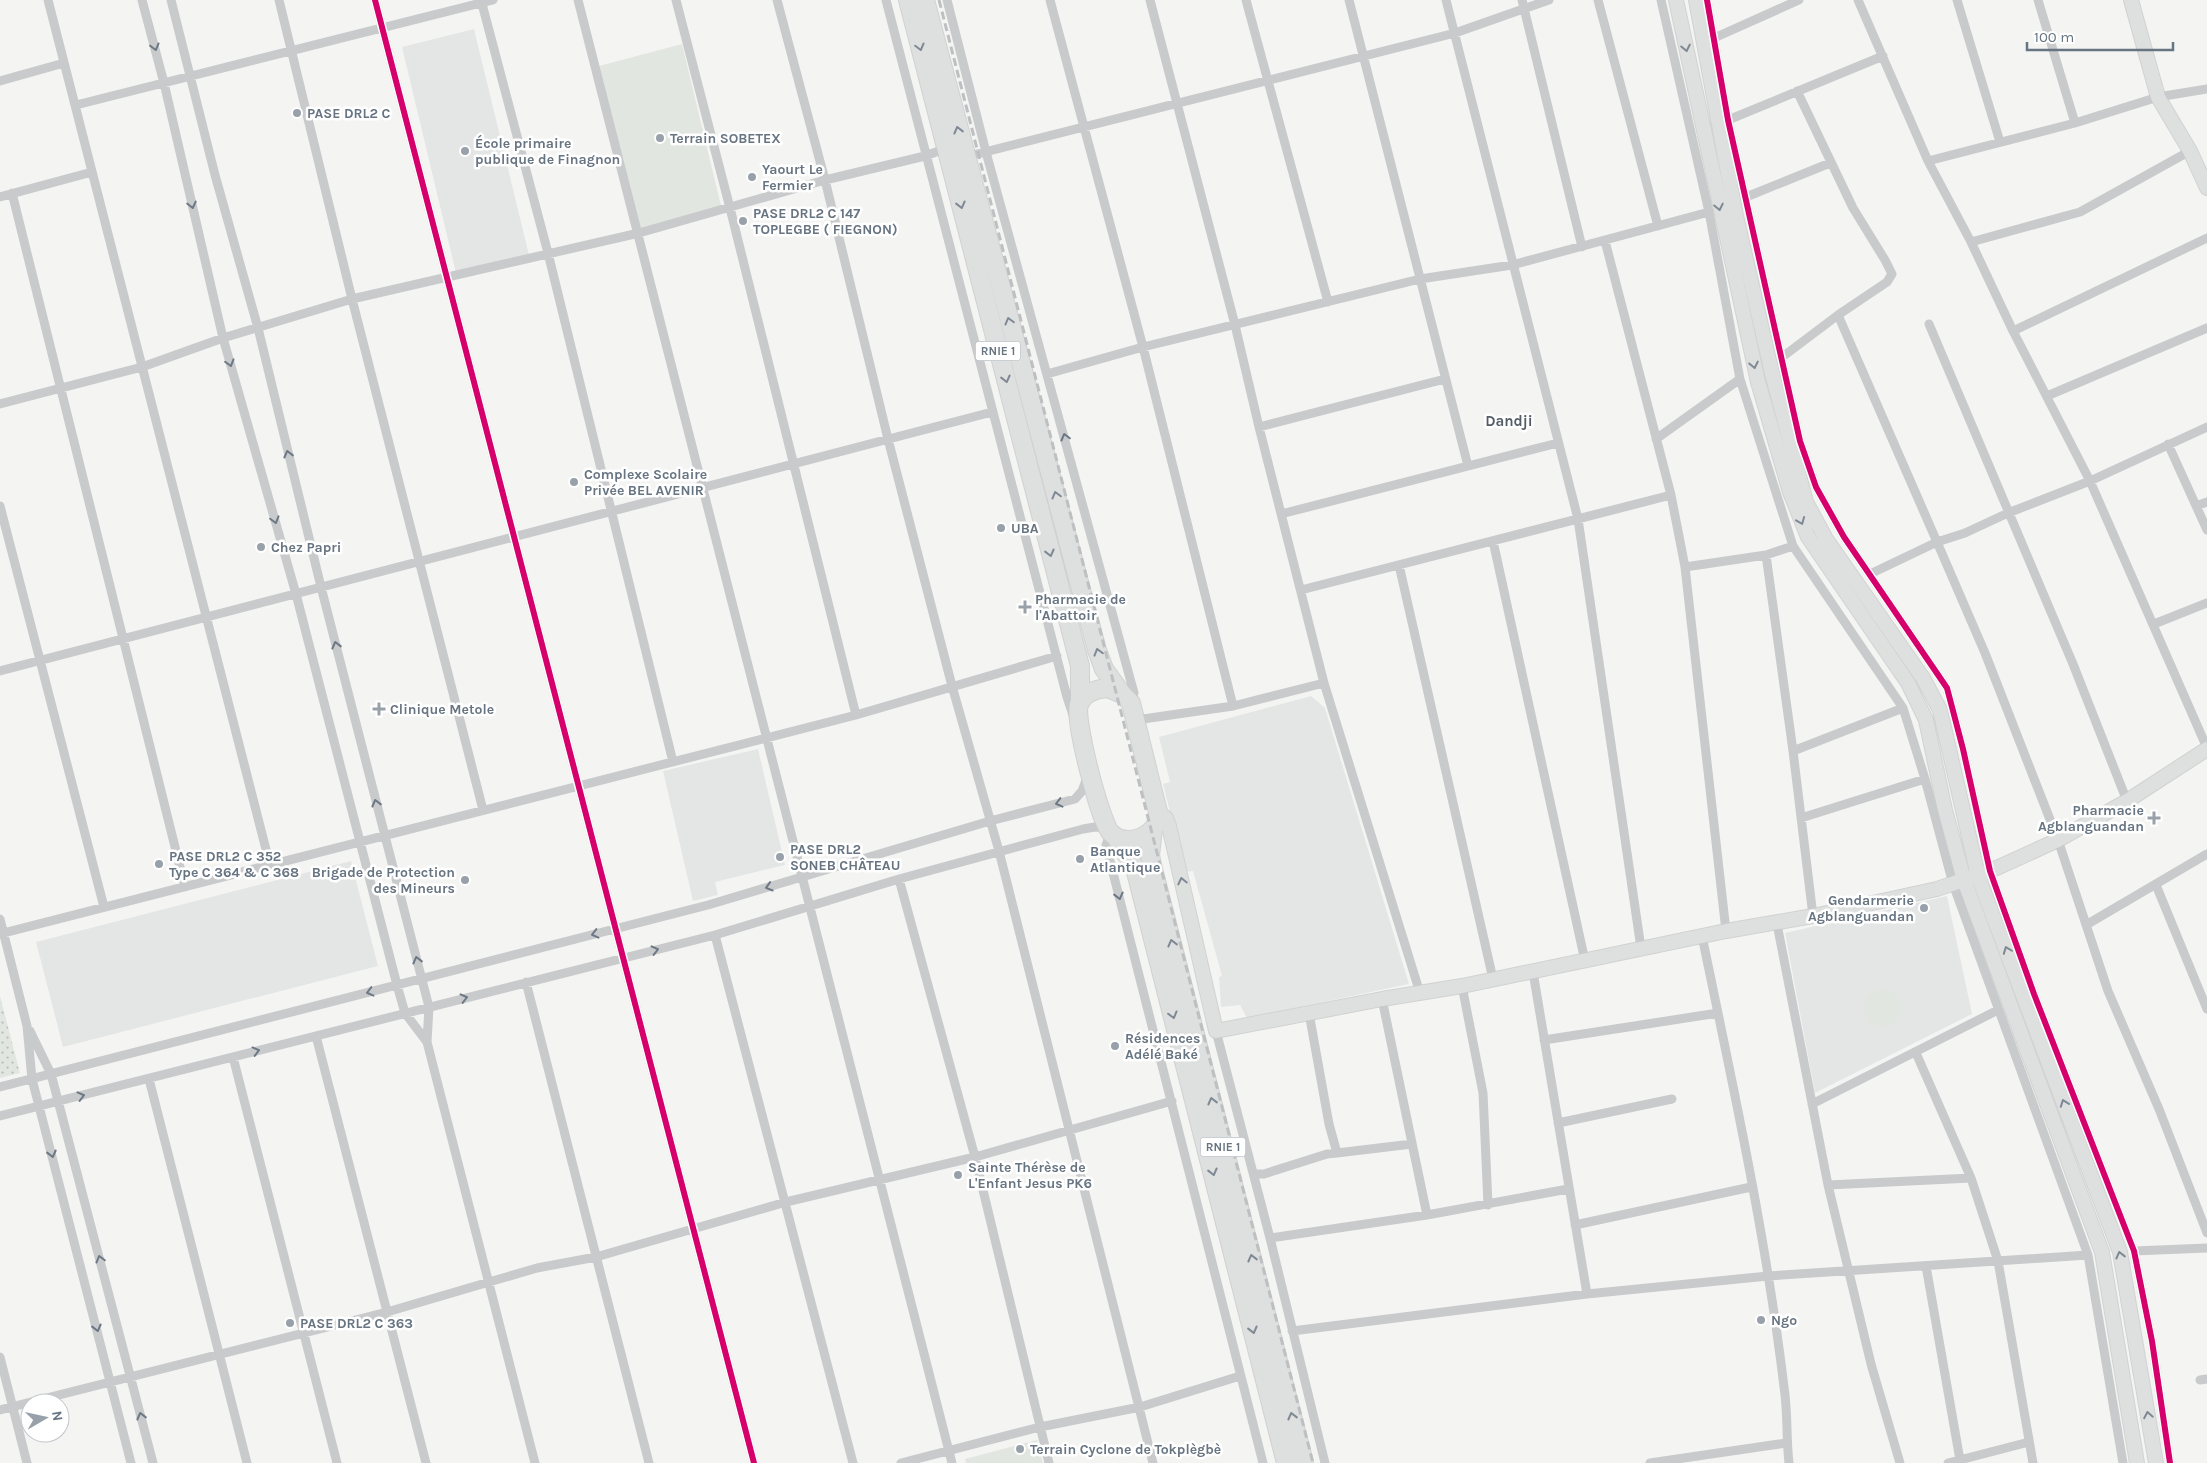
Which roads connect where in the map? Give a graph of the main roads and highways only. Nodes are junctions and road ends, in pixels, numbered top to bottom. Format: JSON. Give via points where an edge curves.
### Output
{"nodes":[{"id":1,"x":908,"y":0,"type":"edge"},
{"id":2,"x":925,"y":0,"type":"edge"},
{"id":3,"x":1080,"y":703,"type":"junction"},
{"id":4,"x":1130,"y":706,"type":"junction"},
{"id":5,"x":1152,"y":829,"type":"junction"},
{"id":6,"x":1111,"y":832,"type":"junction"},
{"id":7,"x":1286,"y":1463,"type":"edge"},
{"id":8,"x":1304,"y":1463,"type":"edge"}],
"edges":[{"from":1,"to":3,"type":"highway","number":"RNIE 1","one_way":true,"via":[[1080,666]]},
{"from":4,"to":2,"type":"highway","number":"RNIE 1","one_way":true,"via":[[1104,669],[1097,650]]},
{"from":3,"to":4,"type":"highway","via":[[1089,693],[1108,688]]},
{"from":3,"to":6,"type":"highway","number":"RNIE 1","via":[[1077,710],[1079,725],[1090,771]]},
{"from":4,"to":5,"type":"highway","number":"RNIE 1","via":[[1158,812],[1158,820]]},
{"from":5,"to":6,"type":"highway","via":[[1149,834],[1135,840]]},
{"from":8,"to":5,"type":"highway","number":"RNIE 1","one_way":true,"via":[[1156,882],[1150,855]]},
{"from":6,"to":7,"type":"highway","number":"RNIE 1","one_way":true,"via":[[1135,868]]}]}
